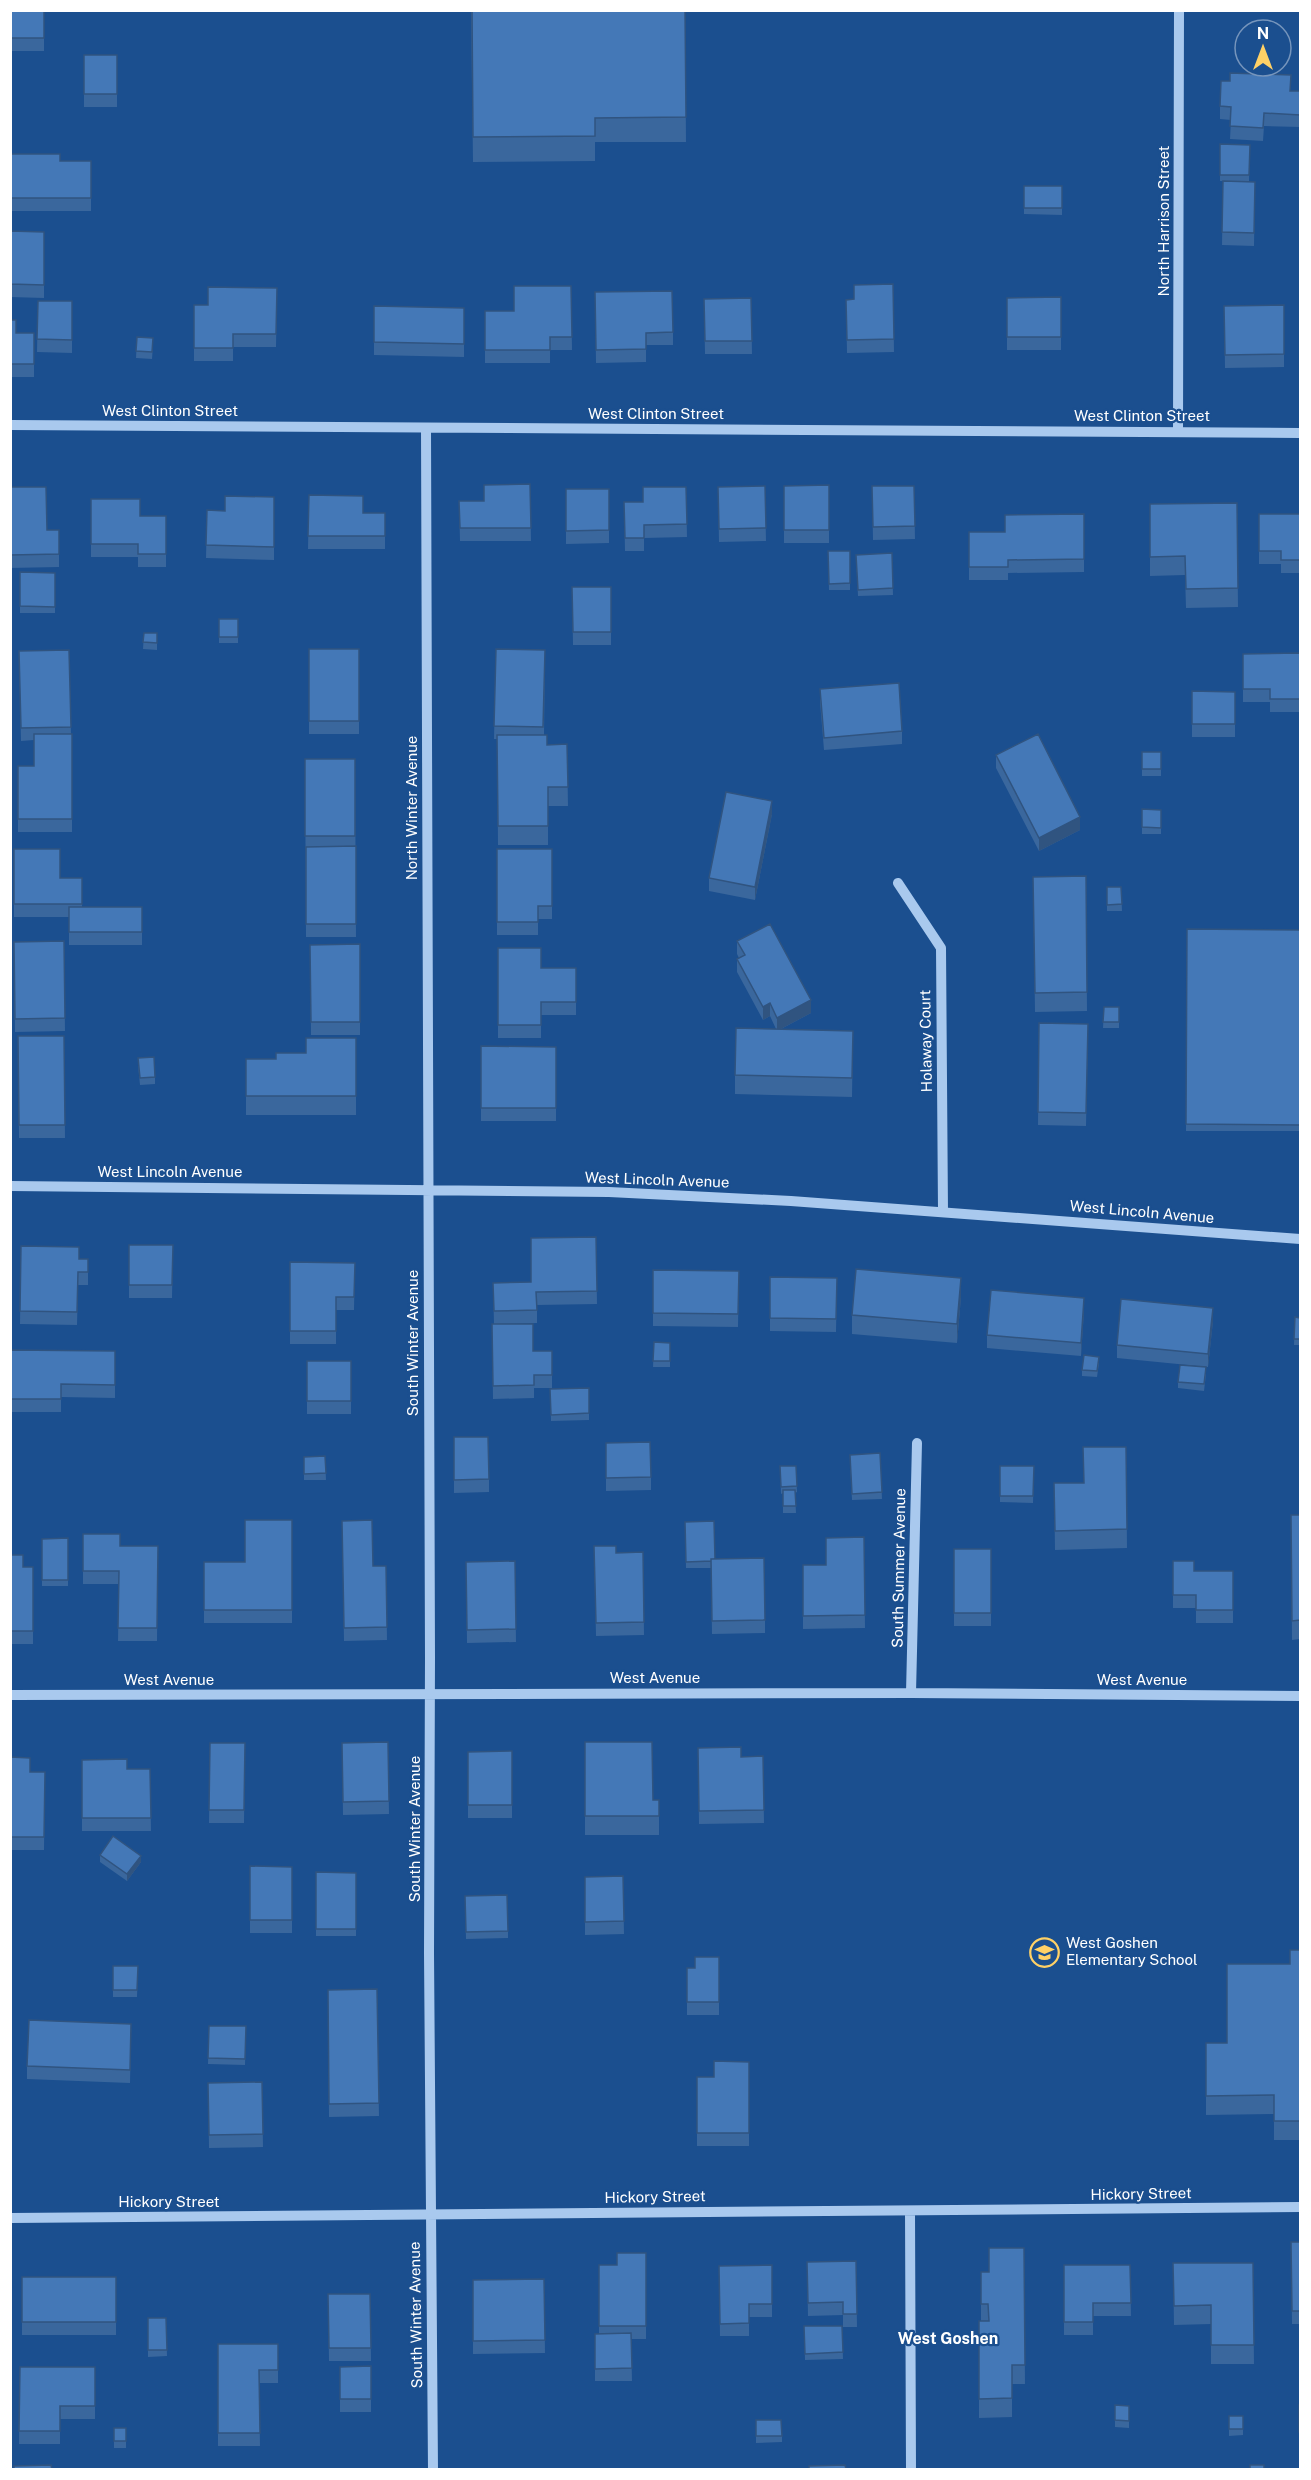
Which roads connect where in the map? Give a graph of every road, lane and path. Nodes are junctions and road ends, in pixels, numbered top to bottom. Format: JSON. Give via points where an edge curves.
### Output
{"nodes":[{"id":1,"x":1179,"y":10,"type":"edge"},
{"id":2,"x":10,"y":425,"type":"edge"},
{"id":3,"x":426,"y":428,"type":"junction"},
{"id":4,"x":1178,"y":432,"type":"junction"},
{"id":5,"x":1300,"y":433,"type":"edge"},
{"id":6,"x":898,"y":883,"type":"dead end"},
{"id":7,"x":10,"y":1186,"type":"edge"},
{"id":8,"x":427,"y":1188,"type":"junction"},
{"id":9,"x":943,"y":1211,"type":"junction"},
{"id":10,"x":1300,"y":1239,"type":"edge"},
{"id":11,"x":917,"y":1443,"type":"dead end"},
{"id":12,"x":911,"y":1693,"type":"junction"},
{"id":13,"x":430,"y":1694,"type":"junction"},
{"id":14,"x":10,"y":1695,"type":"edge"},
{"id":15,"x":1300,"y":1696,"type":"edge"},
{"id":16,"x":1300,"y":2207,"type":"edge"},
{"id":17,"x":910,"y":2211,"type":"junction"},
{"id":18,"x":430,"y":2215,"type":"junction"},
{"id":19,"x":10,"y":2218,"type":"edge"},
{"id":20,"x":433,"y":2469,"type":"edge"},
{"id":21,"x":911,"y":2469,"type":"edge"}],
"edges":[{"from":1,"to":4,"type":"street","name":"North Harrison Street"},
{"from":2,"to":3,"type":"street","name":"West Clinton Street"},
{"from":3,"to":4,"type":"street","name":"West Clinton Street"},
{"from":3,"to":8,"type":"street","name":"North Winter Avenue"},
{"from":4,"to":5,"type":"street","name":"West Clinton Street"},
{"from":6,"to":9,"type":"street","name":"Holaway Court","via":[[941,948]]},
{"from":7,"to":8,"type":"street","name":"West Lincoln Avenue"},
{"from":8,"to":9,"type":"street","name":"West Lincoln Avenue","via":[[775,1199]]},
{"from":8,"to":13,"type":"street","name":"South Winter Avenue"},
{"from":9,"to":10,"type":"street","name":"West Lincoln Avenue"},
{"from":11,"to":12,"type":"street","name":"South Summer Avenue"},
{"from":12,"to":13,"type":"street","name":"West Avenue"},
{"from":12,"to":15,"type":"street","name":"West Avenue"},
{"from":13,"to":14,"type":"street","name":"West Avenue"},
{"from":13,"to":18,"type":"street","name":"South Winter Avenue"},
{"from":16,"to":17,"type":"street","name":"Hickory Street"},
{"from":17,"to":18,"type":"street","name":"Hickory Street"},
{"from":17,"to":21,"type":"street"},
{"from":18,"to":19,"type":"street","name":"Hickory Street"},
{"from":18,"to":20,"type":"street","name":"South Winter Avenue"}]}
